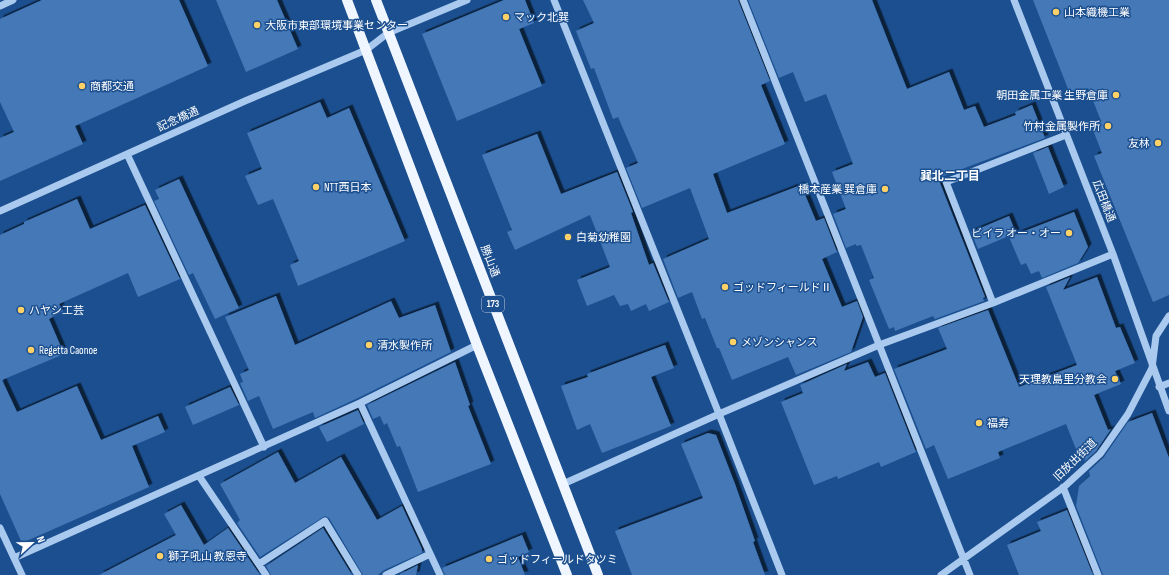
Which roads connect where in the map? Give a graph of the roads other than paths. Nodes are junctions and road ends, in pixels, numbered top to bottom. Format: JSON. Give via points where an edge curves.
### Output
{"nodes":[{"id":1,"x":13,"y":0,"type":"edge"},
{"id":2,"x":347,"y":0,"type":"edge"},
{"id":3,"x":376,"y":0,"type":"edge"},
{"id":4,"x":467,"y":0,"type":"edge"},
{"id":5,"x":554,"y":0,"type":"edge"},
{"id":6,"x":743,"y":0,"type":"edge"},
{"id":7,"x":1014,"y":0,"type":"edge"},
{"id":8,"x":0,"y":6,"type":"edge"},
{"id":9,"x":388,"y":33,"type":"junction"},
{"id":10,"x":366,"y":50,"type":"junction"},
{"id":11,"x":1066,"y":135,"type":"junction"},
{"id":12,"x":127,"y":154,"type":"junction"},
{"id":13,"x":0,"y":211,"type":"edge"},
{"id":14,"x":1113,"y":254,"type":"junction"},
{"id":15,"x":993,"y":303,"type":"junction"},
{"id":16,"x":1169,"y":316,"type":"edge"},
{"id":17,"x":477,"y":345,"type":"junction"},
{"id":18,"x":878,"y":345,"type":"junction"},
{"id":19,"x":1152,"y":368,"type":"junction"},
{"id":20,"x":1169,"y":383,"type":"edge"},
{"id":21,"x":1159,"y":386,"type":"junction"},
{"id":22,"x":360,"y":403,"type":"junction"},
{"id":23,"x":1169,"y":411,"type":"edge"},
{"id":24,"x":719,"y":414,"type":"junction"},
{"id":25,"x":264,"y":446,"type":"junction"},
{"id":26,"x":199,"y":476,"type":"junction"},
{"id":27,"x":563,"y":484,"type":"junction"},
{"id":28,"x":1063,"y":487,"type":"junction"},
{"id":29,"x":0,"y":528,"type":"edge"},
{"id":30,"x":430,"y":554,"type":"junction"},
{"id":31,"x":14,"y":558,"type":"junction"},
{"id":32,"x":964,"y":558,"type":"junction"},
{"id":33,"x":259,"y":564,"type":"junction"},
{"id":34,"x":22,"y":575,"type":"edge"},
{"id":35,"x":266,"y":575,"type":"edge"},
{"id":36,"x":358,"y":575,"type":"edge"},
{"id":37,"x":386,"y":575,"type":"edge"},
{"id":38,"x":440,"y":575,"type":"edge"},
{"id":39,"x":567,"y":575,"type":"edge"},
{"id":40,"x":598,"y":575,"type":"edge"},
{"id":41,"x":782,"y":575,"type":"edge"},
{"id":42,"x":941,"y":575,"type":"edge"},
{"id":43,"x":970,"y":575,"type":"edge"},
{"id":44,"x":1098,"y":575,"type":"edge"}],
"edges":[{"from":1,"to":8,"type":"street"},
{"from":2,"to":10,"type":"main road","number":"173"},
{"from":3,"to":9,"type":"main road","name":"勝山通","number":"173"},
{"from":4,"to":9,"type":"street","name":"記念橋通"},
{"from":5,"to":24,"type":"street"},
{"from":6,"to":18,"type":"street"},
{"from":7,"to":11,"type":"street","name":"広田橋通"},
{"from":9,"to":10,"type":"street","name":"記念橋通"},
{"from":9,"to":27,"type":"main road","name":"勝山通","number":"173"},
{"from":10,"to":12,"type":"street","name":"記念橋通"},
{"from":10,"to":17,"type":"main road","number":"173"},
{"from":11,"to":14,"type":"street","name":"広田橋通"},
{"from":11,"to":15,"type":"street","via":[[946,182]]},
{"from":12,"to":13,"type":"street","name":"記念橋通"},
{"from":12,"to":25,"type":"street"},
{"from":14,"to":15,"type":"street"},
{"from":14,"to":19,"type":"street","name":"広田橋通"},
{"from":15,"to":18,"type":"street"},
{"from":16,"to":19,"type":"street","name":"旧放出街道","via":[[1156,336]]},
{"from":17,"to":22,"type":"street"},
{"from":17,"to":39,"type":"main road","number":"173"},
{"from":18,"to":24,"type":"street"},
{"from":18,"to":32,"type":"street"},
{"from":19,"to":21,"type":"street","name":"広田橋通"},
{"from":19,"to":28,"type":"street","name":"旧放出街道","via":[[1128,414],[1100,454]]},
{"from":20,"to":21,"type":"street"},
{"from":21,"to":23,"type":"street","name":"広田橋通"},
{"from":22,"to":25,"type":"street"},
{"from":22,"to":30,"type":"street"},
{"from":24,"to":27,"type":"street"},
{"from":24,"to":41,"type":"street"},
{"from":25,"to":26,"type":"street"},
{"from":26,"to":31,"type":"street"},
{"from":26,"to":33,"type":"street"},
{"from":27,"to":40,"type":"main road","name":"勝山通","number":"173"},
{"from":28,"to":32,"type":"street","name":"旧放出街道"},
{"from":28,"to":44,"type":"street"},
{"from":29,"to":31,"type":"street"},
{"from":30,"to":37,"type":"street"},
{"from":30,"to":38,"type":"street"},
{"from":31,"to":34,"type":"street"},
{"from":32,"to":42,"type":"street","name":"旧放出街道"},
{"from":32,"to":43,"type":"street"},
{"from":33,"to":35,"type":"street"},
{"from":33,"to":36,"type":"street","via":[[325,521]]}]}
